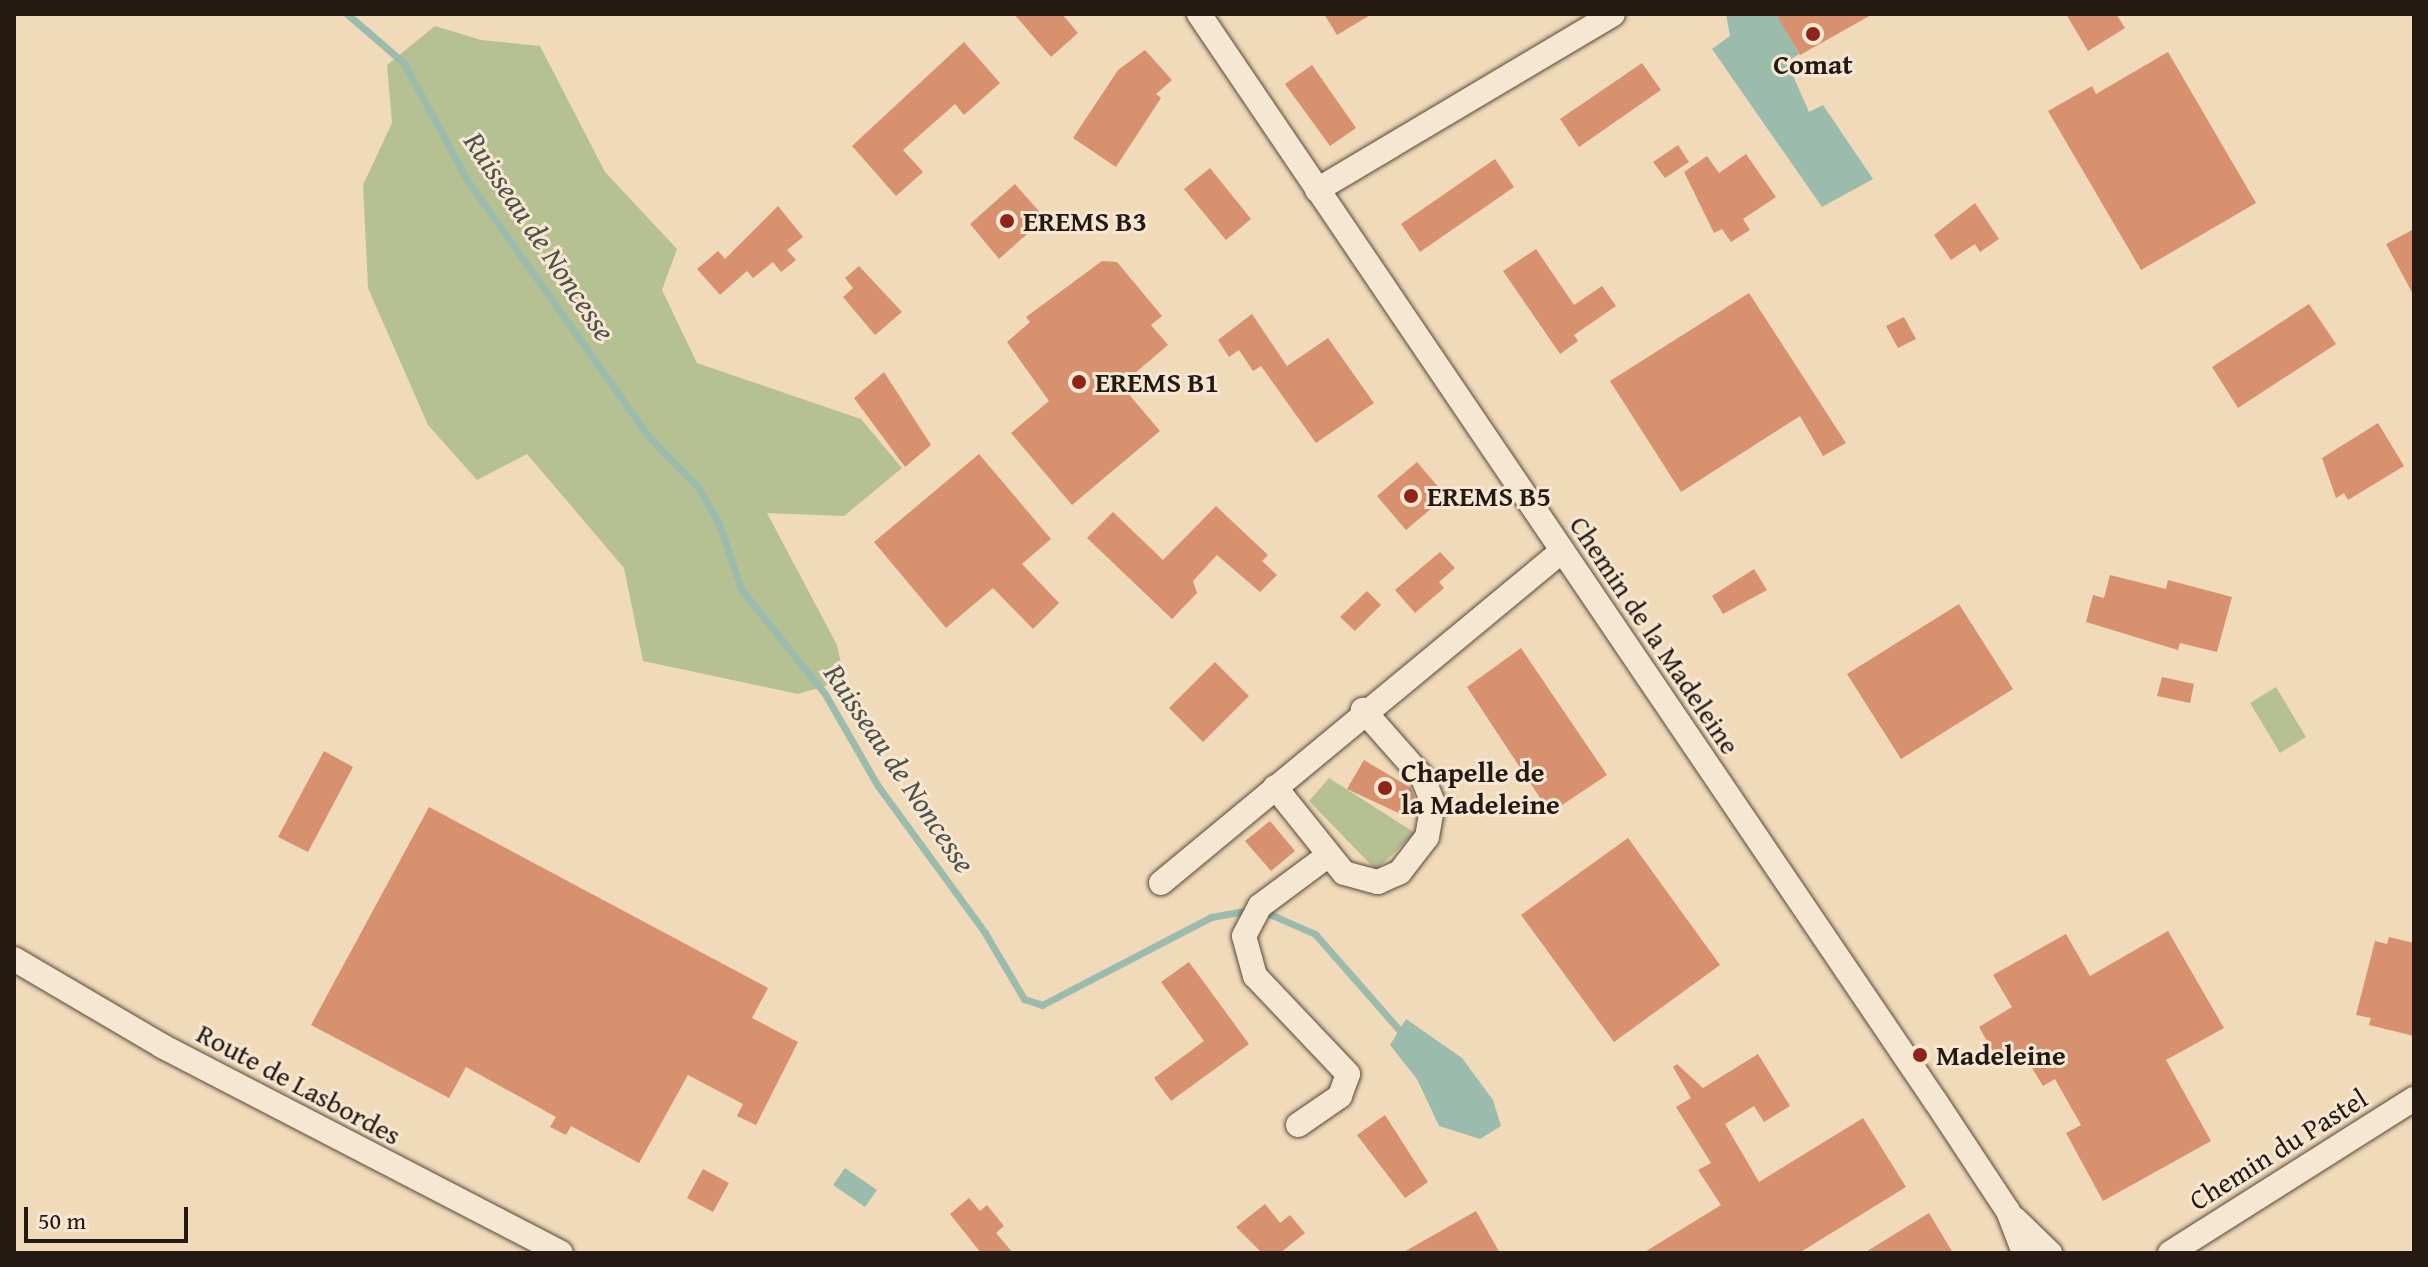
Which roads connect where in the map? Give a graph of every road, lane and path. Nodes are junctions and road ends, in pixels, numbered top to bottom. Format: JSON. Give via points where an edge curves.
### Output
{"nodes":[{"id":1,"x":1199,"y":14,"type":"edge"},
{"id":2,"x":1613,"y":14,"type":"edge"},
{"id":3,"x":1317,"y":190,"type":"junction"},
{"id":4,"x":1562,"y":551,"type":"junction"},
{"id":5,"x":1363,"y":710,"type":"junction"},
{"id":6,"x":1275,"y":787,"type":"junction"},
{"id":7,"x":1326,"y":857,"type":"junction"},
{"id":8,"x":1161,"y":883,"type":"dead end"},
{"id":9,"x":14,"y":959,"type":"edge"},
{"id":10,"x":2414,"y":1099,"type":"edge"},
{"id":11,"x":1298,"y":1125,"type":"dead end"},
{"id":12,"x":2008,"y":1211,"type":"junction"},
{"id":13,"x":2169,"y":1252,"type":"edge"},
{"id":14,"x":561,"y":1253,"type":"edge"},
{"id":15,"x":2024,"y":1253,"type":"edge"},
{"id":16,"x":2050,"y":1253,"type":"edge"}],
"edges":[{"from":1,"to":3,"type":"street","name":"Chemin de la Madeleine"},
{"from":2,"to":3,"type":"street"},
{"from":3,"to":4,"type":"street","name":"Chemin de la Madeleine"},
{"from":4,"to":5,"type":"street"},
{"from":4,"to":12,"type":"street","name":"Chemin de la Madeleine"},
{"from":5,"to":6,"type":"street"},
{"from":5,"to":7,"type":"street","via":[[1423,778],[1433,803],[1431,827],[1410,862],[1378,882],[1355,879]]},
{"from":6,"to":7,"type":"street"},
{"from":6,"to":8,"type":"street"},
{"from":7,"to":11,"type":"street","via":[[1260,906],[1244,936],[1255,976],[1348,1074],[1346,1090]]},
{"from":9,"to":14,"type":"street","name":"Route de Lasbordes","via":[[122,1024]]},
{"from":10,"to":13,"type":"street","name":"Chemin du Pastel"},
{"from":12,"to":15,"type":"street","name":"Chemin de la Madeleine"},
{"from":12,"to":16,"type":"street","name":"Chemin de la Madeleine"}]}
